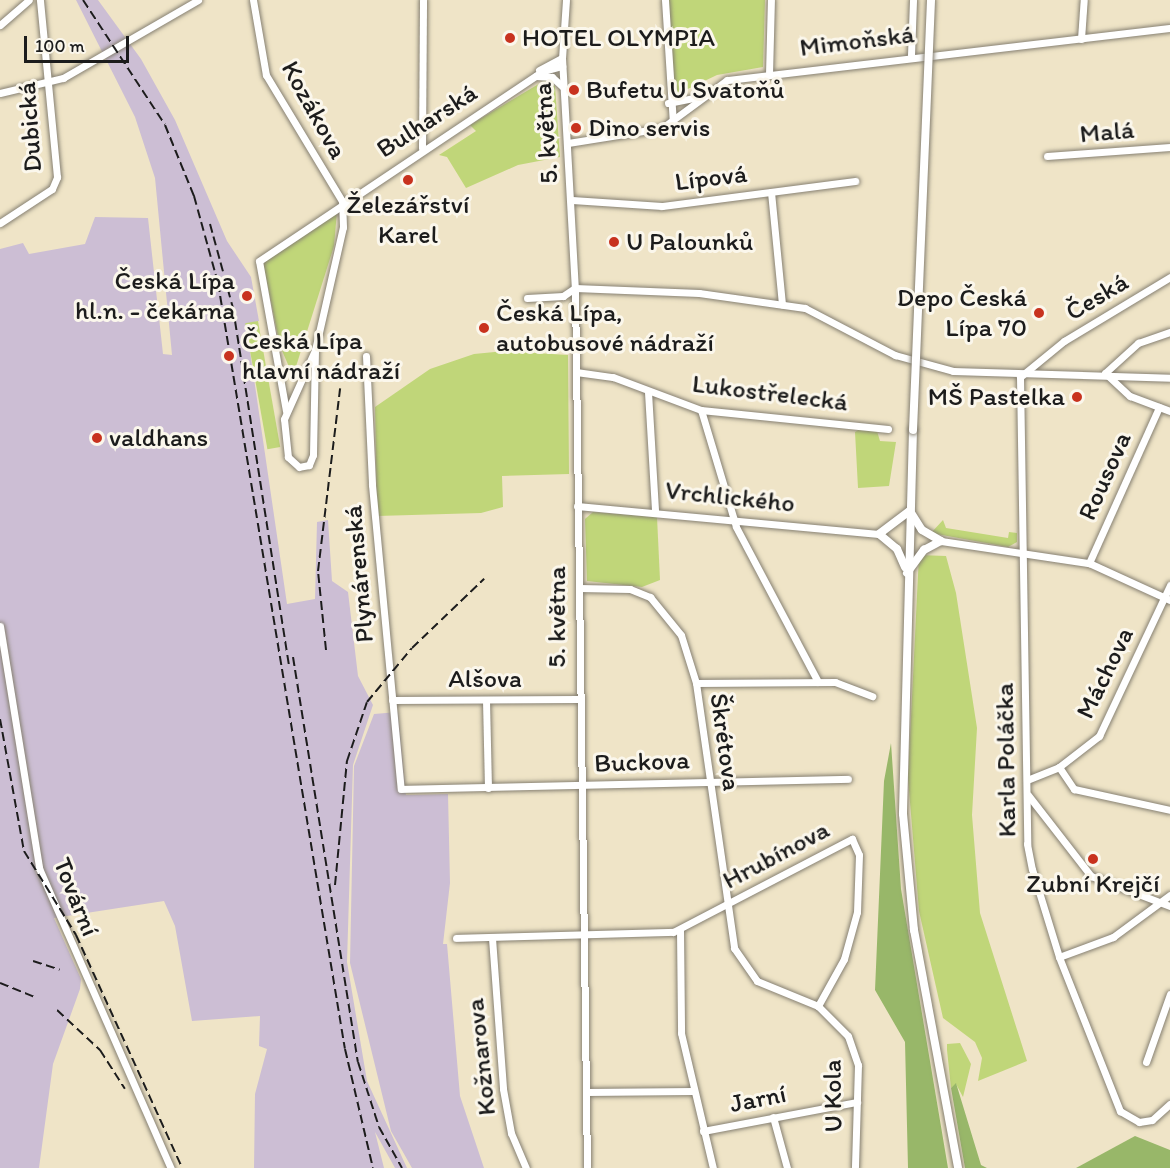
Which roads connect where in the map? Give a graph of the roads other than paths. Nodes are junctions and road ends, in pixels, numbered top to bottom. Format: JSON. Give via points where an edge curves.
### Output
{"nodes":[{"id":1,"x":29,"y":0,"type":"edge"},
{"id":2,"x":40,"y":0,"type":"edge"},
{"id":3,"x":198,"y":0,"type":"edge"},
{"id":4,"x":253,"y":0,"type":"edge"},
{"id":5,"x":423,"y":0,"type":"edge"},
{"id":6,"x":566,"y":0,"type":"edge"},
{"id":7,"x":665,"y":0,"type":"edge"},
{"id":8,"x":771,"y":0,"type":"edge"},
{"id":9,"x":913,"y":0,"type":"edge"},
{"id":10,"x":931,"y":0,"type":"edge"},
{"id":11,"x":1084,"y":0,"type":"edge"},
{"id":12,"x":0,"y":25,"type":"edge"},
{"id":13,"x":1170,"y":28,"type":"edge"},
{"id":14,"x":1081,"y":39,"type":"junction"},
{"id":15,"x":911,"y":55,"type":"junction"},
{"id":16,"x":562,"y":62,"type":"junction"},
{"id":17,"x":769,"y":74,"type":"junction"},
{"id":18,"x":534,"y":77,"type":"junction"},
{"id":19,"x":48,"y":84,"type":"junction"},
{"id":20,"x":564,"y":87,"type":"junction"},
{"id":21,"x":0,"y":93,"type":"edge"},
{"id":22,"x":701,"y":97,"type":"junction"},
{"id":23,"x":668,"y":102,"type":"junction"},
{"id":24,"x":673,"y":123,"type":"junction"},
{"id":25,"x":568,"y":143,"type":"junction"},
{"id":26,"x":1170,"y":147,"type":"edge"},
{"id":27,"x":422,"y":148,"type":"junction"},
{"id":28,"x":1047,"y":156,"type":"dead end"},
{"id":29,"x":855,"y":181,"type":"dead end"},
{"id":30,"x":771,"y":192,"type":"junction"},
{"id":31,"x":572,"y":200,"type":"junction"},
{"id":32,"x":342,"y":201,"type":"junction"},
{"id":33,"x":0,"y":223,"type":"edge"},
{"id":34,"x":1170,"y":277,"type":"edge"},
{"id":35,"x":574,"y":288,"type":"junction"},
{"id":36,"x":527,"y":298,"type":"dead end"},
{"id":37,"x":782,"y":303,"type":"junction"},
{"id":38,"x":1170,"y":332,"type":"edge"},
{"id":39,"x":315,"y":350,"type":"junction"},
{"id":40,"x":366,"y":356,"type":"dead end"},
{"id":41,"x":576,"y":372,"type":"junction"},
{"id":42,"x":1105,"y":374,"type":"junction"},
{"id":43,"x":1020,"y":377,"type":"junction"},
{"id":44,"x":1170,"y":378,"type":"edge"},
{"id":45,"x":648,"y":392,"type":"junction"},
{"id":46,"x":1159,"y":407,"type":"junction"},
{"id":47,"x":701,"y":410,"type":"junction"},
{"id":48,"x":286,"y":411,"type":"junction"},
{"id":49,"x":1170,"y":411,"type":"edge"},
{"id":50,"x":888,"y":429,"type":"dead end"},
{"id":51,"x":577,"y":506,"type":"junction"},
{"id":52,"x":655,"y":511,"type":"junction"},
{"id":53,"x":910,"y":511,"type":"junction"},
{"id":54,"x":733,"y":517,"type":"junction"},
{"id":55,"x":879,"y":534,"type":"junction"},
{"id":56,"x":941,"y":542,"type":"junction"},
{"id":57,"x":1024,"y":554,"type":"junction"},
{"id":58,"x":1089,"y":563,"type":"junction"},
{"id":59,"x":907,"y":573,"type":"junction"},
{"id":60,"x":1170,"y":585,"type":"edge"},
{"id":61,"x":579,"y":588,"type":"junction"},
{"id":62,"x":1167,"y":599,"type":"edge"},
{"id":63,"x":0,"y":626,"type":"edge"},
{"id":64,"x":818,"y":682,"type":"junction"},
{"id":65,"x":696,"y":683,"type":"junction"},
{"id":66,"x":872,"y":696,"type":"dead end"},
{"id":67,"x":579,"y":699,"type":"junction"},
{"id":68,"x":392,"y":700,"type":"junction"},
{"id":69,"x":486,"y":700,"type":"junction"},
{"id":70,"x":1059,"y":767,"type":"junction"},
{"id":71,"x":848,"y":779,"type":"dead end"},
{"id":72,"x":1027,"y":780,"type":"junction"},
{"id":73,"x":709,"y":781,"type":"junction"},
{"id":74,"x":582,"y":786,"type":"junction"},
{"id":75,"x":488,"y":788,"type":"junction"},
{"id":76,"x":401,"y":789,"type":"joint"},
{"id":77,"x":1028,"y":795,"type":"junction"},
{"id":78,"x":1170,"y":810,"type":"edge"},
{"id":79,"x":1170,"y":895,"type":"edge"},
{"id":80,"x":1158,"y":900,"type":"junction"},
{"id":81,"x":728,"y":903,"type":"junction"},
{"id":82,"x":1170,"y":906,"type":"edge"},
{"id":83,"x":680,"y":930,"type":"junction"},
{"id":84,"x":584,"y":934,"type":"junction"},
{"id":85,"x":456,"y":938,"type":"dead end"},
{"id":86,"x":492,"y":938,"type":"junction"},
{"id":87,"x":1059,"y":957,"type":"junction"},
{"id":88,"x":749,"y":974,"type":"joint"},
{"id":89,"x":1170,"y":994,"type":"edge"},
{"id":90,"x":818,"y":1006,"type":"junction"},
{"id":91,"x":1146,"y":1062,"type":"dead end"},
{"id":92,"x":693,"y":1091,"type":"junction"},
{"id":93,"x":586,"y":1092,"type":"junction"},
{"id":94,"x":856,"y":1102,"type":"junction"},
{"id":95,"x":1170,"y":1104,"type":"edge"},
{"id":96,"x":773,"y":1118,"type":"junction"},
{"id":97,"x":703,"y":1131,"type":"junction"},
{"id":98,"x":171,"y":1168,"type":"edge"},
{"id":99,"x":526,"y":1168,"type":"edge"},
{"id":100,"x":588,"y":1168,"type":"edge"},
{"id":101,"x":713,"y":1168,"type":"edge"},
{"id":102,"x":787,"y":1168,"type":"edge"},
{"id":103,"x":855,"y":1168,"type":"edge"},
{"id":104,"x":958,"y":1168,"type":"edge"}],
"edges":[{"from":1,"to":12,"type":"street"},
{"from":2,"to":19,"type":"street","name":"Dubická"},
{"from":3,"to":19,"type":"street"},
{"from":4,"to":32,"type":"street","name":"Kozákova","via":[[266,75]]},
{"from":5,"to":27,"type":"street"},
{"from":6,"to":16,"type":"street","name":"5. května"},
{"from":7,"to":23,"type":"street"},
{"from":8,"to":17,"type":"street"},
{"from":9,"to":15,"type":"street"},
{"from":10,"to":53,"type":"main road","bridge":true},
{"from":11,"to":14,"type":"street"},
{"from":13,"to":14,"type":"street","name":"Mimoňská"},
{"from":14,"to":15,"type":"street","name":"Mimoňská"},
{"from":15,"to":17,"type":"street","name":"Mimoňská"},
{"from":16,"to":18,"type":"street","name":"Bulharská"},
{"from":16,"to":20,"type":"street","name":"5. května"},
{"from":17,"to":22,"type":"street","name":"Mimoňská","via":[[721,81]]},
{"from":18,"to":20,"type":"street","via":[[552,77]]},
{"from":18,"to":27,"type":"street","name":"Bulharská"},
{"from":19,"to":21,"type":"street"},
{"from":19,"to":33,"type":"street","name":"Dubická","via":[[57,177],[52,189]]},
{"from":20,"to":25,"type":"street","name":"5. května"},
{"from":22,"to":23,"type":"street"},
{"from":22,"to":24,"type":"street","name":"Mimoňská"},
{"from":23,"to":24,"type":"street"},
{"from":24,"to":25,"type":"street","name":"Mimoňská","via":[[626,137]]},
{"from":25,"to":31,"type":"street","name":"5. května"},
{"from":26,"to":28,"type":"street","name":"Malá"},
{"from":27,"to":32,"type":"street","name":"Bulharská"},
{"from":29,"to":30,"type":"street","name":"Lípová"},
{"from":30,"to":31,"type":"street","name":"Lípová","via":[[662,206]]},
{"from":30,"to":37,"type":"street"},
{"from":31,"to":35,"type":"street","name":"5. května"},
{"from":32,"to":39,"type":"street","name":"Bulharská","via":[[343,227]]},
{"from":32,"to":48,"type":"street","name":"Bulharská","via":[[257,267]]},
{"from":34,"to":43,"type":"street","name":"Česká","via":[[1064,341]]},
{"from":35,"to":36,"type":"street","via":[[563,296]]},
{"from":35,"to":37,"type":"street","via":[[699,293]]},
{"from":35,"to":41,"type":"street","name":"5. května"},
{"from":37,"to":43,"type":"street","via":[[805,308],[921,364]]},
{"from":38,"to":42,"type":"street","via":[[1138,343]]},
{"from":39,"to":48,"type":"street","name":"Bulharská"},
{"from":39,"to":48,"type":"street","name":"Bulharská","via":[[313,455],[304,467],[288,457]]},
{"from":40,"to":68,"type":"street","name":"Plynárenská"},
{"from":41,"to":45,"type":"street","name":"Lukostřelecká","via":[[613,377]]},
{"from":41,"to":51,"type":"street","name":"5. května"},
{"from":42,"to":43,"type":"street"},
{"from":42,"to":44,"type":"street"},
{"from":42,"to":46,"type":"street","via":[[1130,396]]},
{"from":43,"to":57,"type":"street","name":"Karla Poláčka"},
{"from":45,"to":47,"type":"street","name":"Lukostřelecká"},
{"from":45,"to":52,"type":"street"},
{"from":46,"to":49,"type":"street"},
{"from":46,"to":58,"type":"street","name":"Rousova"},
{"from":47,"to":50,"type":"street","name":"Lukostřelecká"},
{"from":47,"to":54,"type":"street"},
{"from":51,"to":52,"type":"street","name":"Vrchlického"},
{"from":51,"to":61,"type":"street","name":"5. května"},
{"from":52,"to":54,"type":"street","name":"Vrchlického"},
{"from":53,"to":55,"type":"main road"},
{"from":53,"to":56,"type":"main road","via":[[922,530]]},
{"from":53,"to":59,"type":"main road"},
{"from":54,"to":55,"type":"street","name":"Vrchlického"},
{"from":54,"to":64,"type":"street"},
{"from":55,"to":59,"type":"main road","via":[[897,549]]},
{"from":56,"to":57,"type":"street"},
{"from":56,"to":59,"type":"main road","via":[[924,550]]},
{"from":57,"to":58,"type":"street"},
{"from":57,"to":72,"type":"street","name":"Karla Poláčka"},
{"from":58,"to":62,"type":"street"},
{"from":59,"to":104,"type":"main road","via":[[902,774],[908,886]]},
{"from":60,"to":62,"type":"street","name":"Máchova"},
{"from":61,"to":65,"type":"street","name":"Škrétova","via":[[630,589],[650,597],[681,635]]},
{"from":61,"to":67,"type":"street","name":"5. května"},
{"from":62,"to":70,"type":"street","name":"Máchova","via":[[1099,736]]},
{"from":63,"to":98,"type":"street","name":"Tovární","via":[[39,868]]},
{"from":64,"to":65,"type":"street"},
{"from":64,"to":66,"type":"street","via":[[848,684]]},
{"from":65,"to":73,"type":"street","name":"Škrétova"},
{"from":67,"to":69,"type":"street","name":"Alšova"},
{"from":67,"to":74,"type":"street","name":"5. května"},
{"from":68,"to":69,"type":"street","name":"Alšova"},
{"from":68,"to":76,"type":"street","name":"Plynárenská"},
{"from":69,"to":75,"type":"street"},
{"from":70,"to":72,"type":"street","name":"Máchova"},
{"from":70,"to":78,"type":"street","via":[[1074,789]]},
{"from":71,"to":73,"type":"street","name":"Buckova"},
{"from":72,"to":77,"type":"street","name":"Karla Poláčka"},
{"from":73,"to":74,"type":"street","name":"Buckova"},
{"from":73,"to":81,"type":"street","name":"Škrétova"},
{"from":74,"to":75,"type":"street","name":"Buckova"},
{"from":74,"to":84,"type":"street","name":"5. května"},
{"from":75,"to":76,"type":"street","name":"Buckova"},
{"from":77,"to":80,"type":"street","via":[[1091,876]]},
{"from":77,"to":87,"type":"street","name":"Karla Poláčka","via":[[1027,844]]},
{"from":79,"to":80,"type":"street"},
{"from":80,"to":82,"type":"street"},
{"from":80,"to":87,"type":"street","via":[[1113,937]]},
{"from":81,"to":83,"type":"street","name":"Hrubínova"},
{"from":81,"to":88,"type":"street","name":"Škrétova","via":[[734,948]]},
{"from":81,"to":90,"type":"street","name":"Hrubínova","via":[[852,839],[859,855],[856,912],[844,959]]},
{"from":83,"to":84,"type":"street","name":"Hrubínova"},
{"from":83,"to":92,"type":"street","via":[[681,1033]]},
{"from":84,"to":86,"type":"street","name":"Hrubínova"},
{"from":84,"to":93,"type":"street","name":"5. května"},
{"from":85,"to":86,"type":"street","name":"Hrubínova"},
{"from":86,"to":99,"type":"street","name":"Kožnarova","via":[[503,1089],[511,1133]]},
{"from":87,"to":95,"type":"street","name":"Karla Poláčka","via":[[1120,1111],[1133,1120],[1152,1120]]},
{"from":88,"to":90,"type":"street","name":"U Kola"},
{"from":89,"to":91,"type":"street"},
{"from":90,"to":94,"type":"street","name":"U Kola","via":[[840,1024],[854,1049]]},
{"from":92,"to":93,"type":"street"},
{"from":92,"to":97,"type":"street"},
{"from":93,"to":100,"type":"street","name":"5. května"},
{"from":94,"to":96,"type":"street","name":"Jarní"},
{"from":94,"to":103,"type":"street","name":"U Kola"},
{"from":96,"to":97,"type":"street","name":"Jarní"},
{"from":96,"to":102,"type":"street"},
{"from":97,"to":101,"type":"street"}]}
